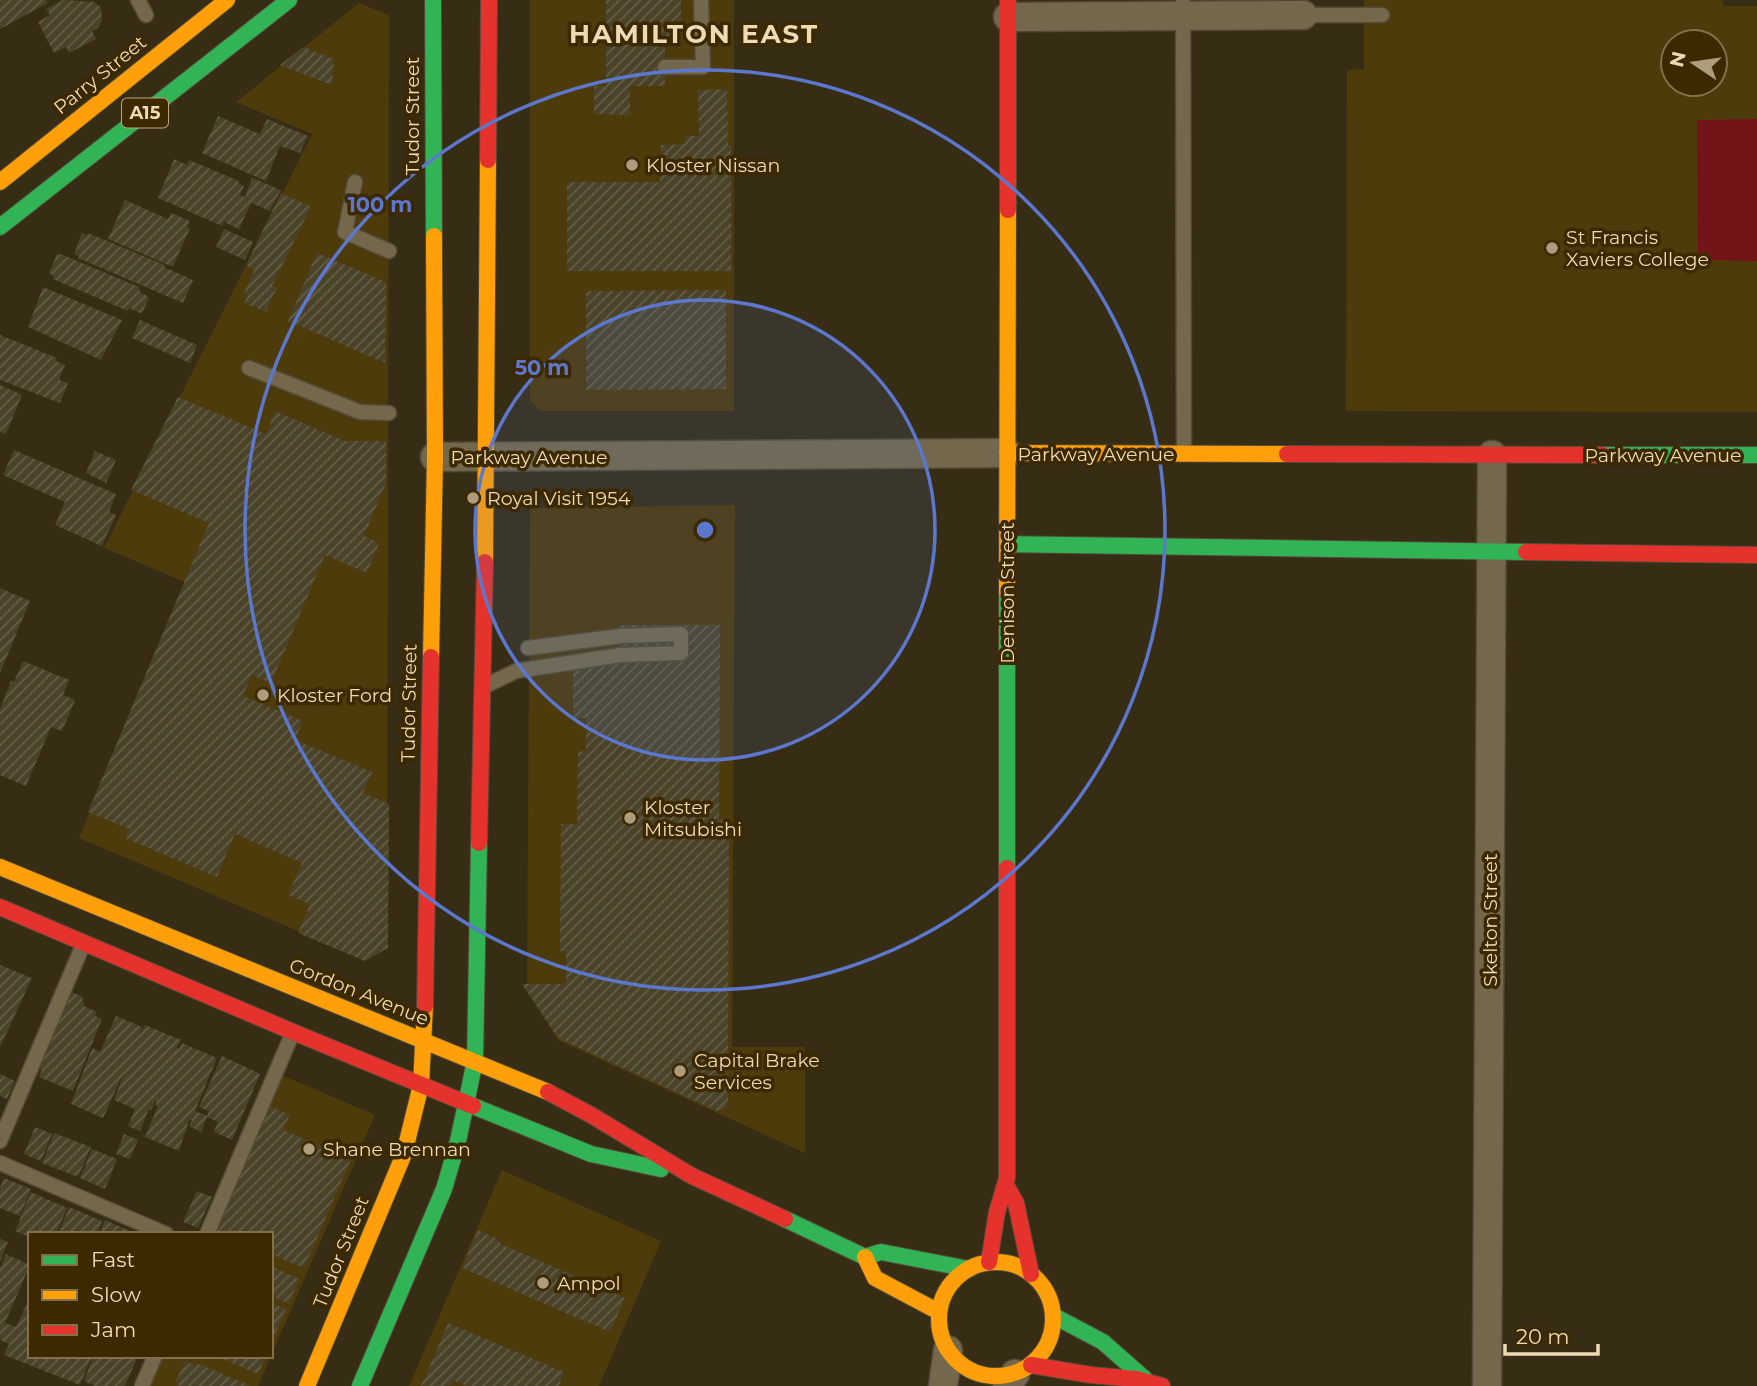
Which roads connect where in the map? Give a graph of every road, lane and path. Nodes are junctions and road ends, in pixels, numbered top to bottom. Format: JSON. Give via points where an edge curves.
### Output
{"nodes":[{"id":1,"x":138,"y":0,"type":"edge"},
{"id":2,"x":227,"y":0,"type":"edge"},
{"id":3,"x":289,"y":0,"type":"edge"},
{"id":4,"x":433,"y":0,"type":"edge"},
{"id":5,"x":489,"y":0,"type":"edge"},
{"id":6,"x":701,"y":0,"type":"edge"},
{"id":7,"x":1008,"y":8,"type":"edge"},
{"id":8,"x":1183,"y":8,"type":"edge"},
{"id":9,"x":146,"y":15,"type":"dead end"},
{"id":10,"x":1303,"y":15,"type":"joint"},
{"id":11,"x":1382,"y":15,"type":"dead end"},
{"id":12,"x":665,"y":67,"type":"dead end"},
{"id":13,"x":0,"y":182,"type":"edge"},
{"id":14,"x":355,"y":182,"type":"dead end"},
{"id":15,"x":0,"y":227,"type":"edge"},
{"id":16,"x":389,"y":251,"type":"dead end"},
{"id":17,"x":249,"y":368,"type":"dead end"},
{"id":18,"x":389,"y":413,"type":"dead end"},
{"id":19,"x":1007,"y":453,"type":"junction"},
{"id":20,"x":1184,"y":454,"type":"junction"},
{"id":21,"x":1492,"y":455,"type":"junction"},
{"id":22,"x":1757,"y":455,"type":"edge"},
{"id":23,"x":435,"y":457,"type":"junction"},
{"id":24,"x":487,"y":457,"type":"junction"},
{"id":25,"x":1007,"y":544,"type":"junction"},
{"id":26,"x":1493,"y":552,"type":"junction"},
{"id":27,"x":1757,"y":555,"type":"edge"},
{"id":28,"x":528,"y":648,"type":"dead end"},
{"id":29,"x":483,"y":687,"type":"junction"},
{"id":30,"x":0,"y":867,"type":"edge"},
{"id":31,"x":0,"y":907,"type":"edge"},
{"id":32,"x":84,"y":943,"type":"junction"},
{"id":33,"x":293,"y":1032,"type":"junction"},
{"id":34,"x":424,"y":1042,"type":"junction"},
{"id":35,"x":475,"y":1061,"type":"junction"},
{"id":36,"x":421,"y":1085,"type":"junction"},
{"id":37,"x":467,"y":1104,"type":"junction"},
{"id":38,"x":0,"y":1140,"type":"edge"},
{"id":39,"x":0,"y":1163,"type":"edge"},
{"id":40,"x":692,"y":1176,"type":"junction"},
{"id":41,"x":1007,"y":1186,"type":"junction"},
{"id":42,"x":161,"y":1232,"type":"edge"},
{"id":43,"x":208,"y":1232,"type":"edge"},
{"id":44,"x":865,"y":1257,"type":"junction"},
{"id":45,"x":989,"y":1262,"type":"junction"},
{"id":46,"x":969,"y":1269,"type":"junction"},
{"id":47,"x":1031,"y":1274,"type":"junction"},
{"id":48,"x":939,"y":1312,"type":"junction"},
{"id":49,"x":1054,"y":1316,"type":"junction"},
{"id":50,"x":948,"y":1350,"type":"junction"},
{"id":51,"x":154,"y":1358,"type":"edge"},
{"id":52,"x":1018,"y":1375,"type":"edge"},
{"id":53,"x":1145,"y":1379,"type":"junction"},
{"id":54,"x":142,"y":1386,"type":"edge"},
{"id":55,"x":307,"y":1386,"type":"edge"},
{"id":56,"x":360,"y":1386,"type":"edge"},
{"id":57,"x":943,"y":1386,"type":"edge"},
{"id":58,"x":1162,"y":1386,"type":"edge"},
{"id":59,"x":1487,"y":1386,"type":"edge"}],
"edges":[{"from":1,"to":9,"type":"lane"},
{"from":2,"to":13,"type":"main road","name":"Parry Street","number":"A15"},
{"from":3,"to":15,"type":"main road","number":"A15"},
{"from":4,"to":23,"type":"main road","name":"Tudor Street"},
{"from":5,"to":24,"type":"main road"},
{"from":6,"to":12,"type":"lane","via":[[703,67]]},
{"from":7,"to":8,"type":"street"},
{"from":7,"to":19,"type":"main road","name":"Denison Street"},
{"from":8,"to":10,"type":"street"},
{"from":8,"to":20,"type":"lane"},
{"from":10,"to":11,"type":"lane"},
{"from":14,"to":16,"type":"lane","via":[[345,232]]},
{"from":17,"to":18,"type":"lane","via":[[360,412]]},
{"from":19,"to":20,"type":"main road","name":"Parkway Avenue"},
{"from":19,"to":24,"type":"street","name":"Parkway Avenue"},
{"from":19,"to":25,"type":"main road","name":"Denison Street"},
{"from":20,"to":21,"type":"main road","name":"Parkway Avenue"},
{"from":21,"to":22,"type":"main road","name":"Parkway Avenue"},
{"from":21,"to":26,"type":"street","name":"Skelton Street"},
{"from":23,"to":24,"type":"street","name":"Parkway Avenue"},
{"from":23,"to":34,"type":"main road","name":"Tudor Street"},
{"from":24,"to":29,"type":"main road"},
{"from":25,"to":26,"type":"main road"},
{"from":25,"to":41,"type":"main road","name":"Denison Street"},
{"from":26,"to":27,"type":"main road"},
{"from":26,"to":59,"type":"street","name":"Skelton Street"},
{"from":28,"to":29,"type":"lane","via":[[681,634],[681,653],[621,655],[516,671]]},
{"from":29,"to":35,"type":"main road"},
{"from":30,"to":34,"type":"main road","name":"Gordon Avenue"},
{"from":31,"to":32,"type":"main road","name":"Gordon Avenue"},
{"from":32,"to":33,"type":"main road","name":"Gordon Avenue"},
{"from":32,"to":38,"type":"lane"},
{"from":33,"to":36,"type":"main road","name":"Gordon Avenue"},
{"from":33,"to":43,"type":"lane"},
{"from":34,"to":35,"type":"main road","name":"Gordon Avenue"},
{"from":34,"to":36,"type":"main road","name":"Tudor Street"},
{"from":35,"to":37,"type":"main road"},
{"from":35,"to":40,"type":"main road","name":"Gordon Avenue","via":[[591,1115]]},
{"from":36,"to":37,"type":"main road","name":"Gordon Avenue"},
{"from":36,"to":55,"type":"main road","name":"Tudor Street","via":[[404,1154]]},
{"from":37,"to":40,"type":"main road","name":"Gordon Avenue","via":[[591,1154]]},
{"from":37,"to":56,"type":"main road","via":[[443,1189]]},
{"from":39,"to":42,"type":"lane"},
{"from":40,"to":44,"type":"main road","name":"Gordon Avenue"},
{"from":41,"to":45,"type":"main road","name":"Denison Street"},
{"from":41,"to":47,"type":"main road","name":"Denison Street","via":[[1016,1203]]},
{"from":44,"to":46,"type":"main road","name":"Gordon Avenue","via":[[881,1252]]},
{"from":44,"to":48,"type":"main road","name":"Gordon Avenue","via":[[875,1278]]},
{"from":45,"to":46,"type":"main road"},
{"from":45,"to":47,"type":"main road","via":[[1007,1263]]},
{"from":46,"to":48,"type":"main road","via":[[949,1287]]},
{"from":47,"to":49,"type":"main road","via":[[1047,1292]]},
{"from":48,"to":50,"type":"main road"},
{"from":49,"to":52,"type":"main road","via":[[1048,1343]]},
{"from":49,"to":53,"type":"main road","via":[[1104,1342]]},
{"from":50,"to":52,"type":"main road","via":[[963,1366],[982,1375]]},
{"from":50,"to":57,"type":"street"},
{"from":51,"to":54,"type":"lane"},
{"from":52,"to":53,"type":"main road"},
{"from":53,"to":58,"type":"main road"}]}
